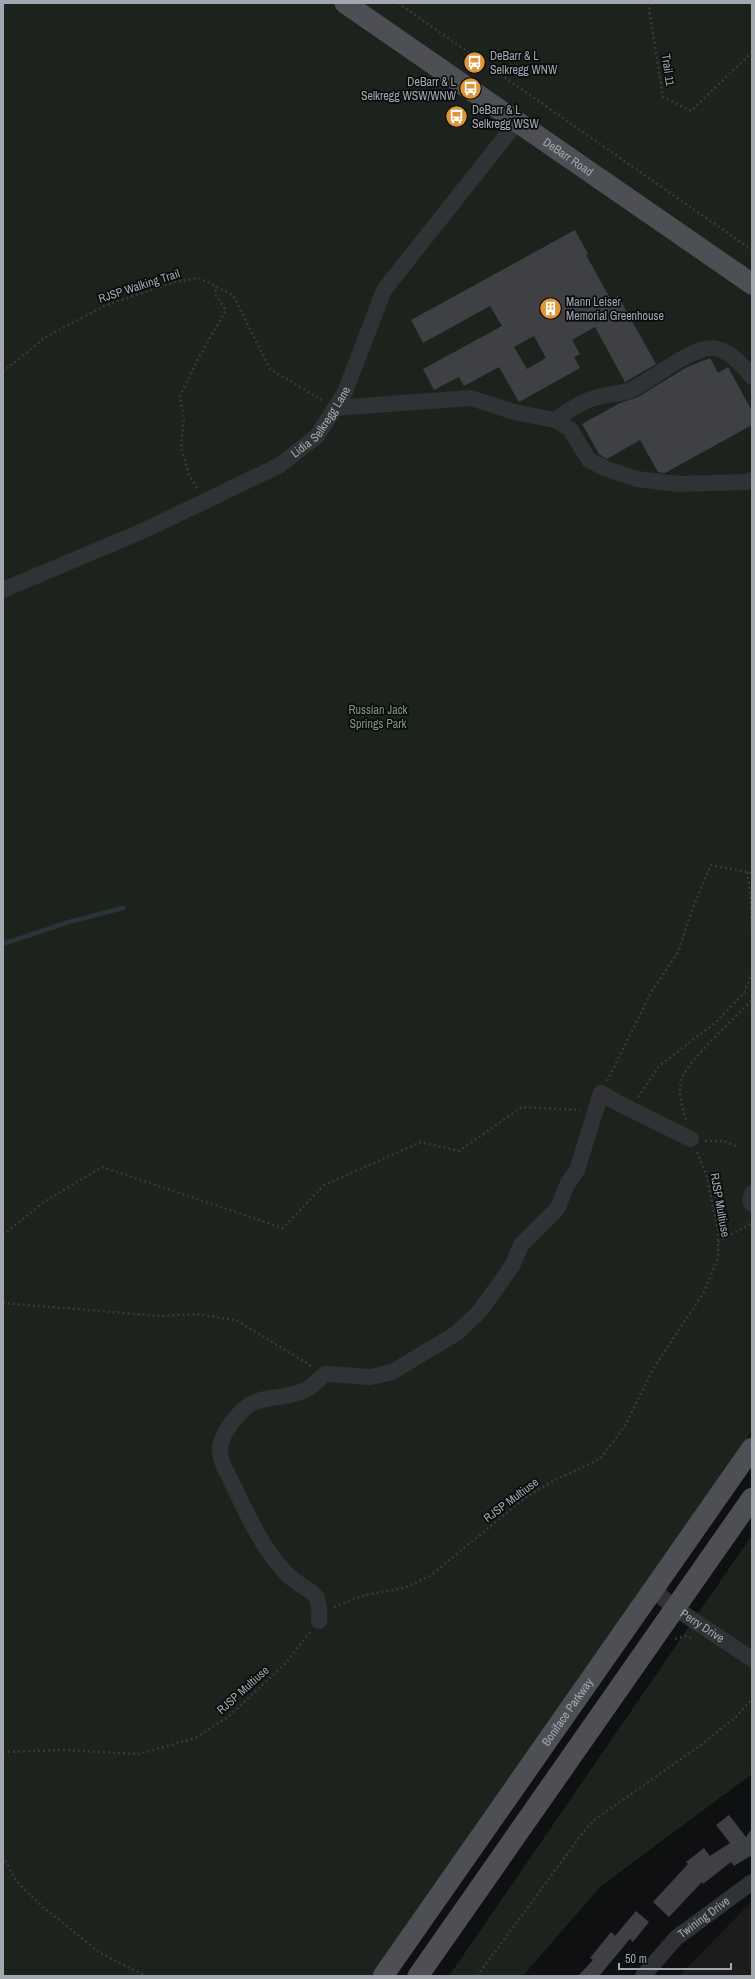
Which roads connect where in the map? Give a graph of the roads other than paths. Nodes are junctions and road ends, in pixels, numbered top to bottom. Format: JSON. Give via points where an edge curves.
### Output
{"nodes":[{"id":1,"x":345,"y":3,"type":"edge"},
{"id":2,"x":517,"y":122,"type":"junction"},
{"id":3,"x":752,"y":284,"type":"edge"},
{"id":4,"x":752,"y":377,"type":"edge"},
{"id":5,"x":335,"y":408,"type":"junction"},
{"id":6,"x":555,"y":420,"type":"junction"},
{"id":7,"x":752,"y":480,"type":"edge"},
{"id":8,"x":3,"y":590,"type":"edge"},
{"id":9,"x":691,"y":1139,"type":"road end"},
{"id":10,"x":752,"y":1193,"type":"edge"},
{"id":11,"x":752,"y":1204,"type":"edge"},
{"id":12,"x":752,"y":1448,"type":"edge"},
{"id":13,"x":752,"y":1498,"type":"edge"},
{"id":14,"x":653,"y":1590,"type":"junction"},
{"id":15,"x":675,"y":1608,"type":"junction"},
{"id":16,"x":319,"y":1621,"type":"road end"},
{"id":17,"x":752,"y":1659,"type":"edge"},
{"id":18,"x":752,"y":1882,"type":"edge"},
{"id":19,"x":383,"y":1976,"type":"edge"},
{"id":20,"x":418,"y":1976,"type":"edge"},
{"id":21,"x":643,"y":1976,"type":"edge"}],
"edges":[{"from":1,"to":2,"type":"main road","name":"DeBarr Road"},
{"from":2,"to":3,"type":"main road","name":"DeBarr Road"},
{"from":2,"to":5,"type":"street","name":"Lidia Selkregg Lane","via":[[384,290],[345,392]]},
{"from":4,"to":6,"type":"street","via":[[740,363],[726,353],[711,348],[698,351],[632,390],[596,397],[574,407]]},
{"from":5,"to":6,"type":"street","via":[[471,398],[514,412]]},
{"from":5,"to":8,"type":"street","name":"Lidia Selkregg Lane","via":[[317,436],[280,465],[145,530]]},
{"from":6,"to":7,"type":"street","via":[[570,429],[589,460],[606,469],[637,479],[678,484]]},
{"from":9,"to":16,"type":"street","via":[[601,1093],[577,1170],[568,1183],[557,1209],[521,1245],[512,1266],[479,1312],[457,1333],[392,1372],[371,1377],[325,1374],[303,1392],[254,1402],[244,1408],[225,1431],[220,1448],[223,1465],[246,1512],[267,1550],[289,1576],[314,1592],[320,1607]]},
{"from":10,"to":11,"type":"street"},
{"from":12,"to":14,"type":"main road","name":"Boniface Parkway"},
{"from":13,"to":15,"type":"main road"},
{"from":14,"to":15,"type":"street","name":"Perry Drive"},
{"from":14,"to":19,"type":"main road","name":"Boniface Parkway"},
{"from":15,"to":17,"type":"street","name":"Perry Drive"},
{"from":15,"to":20,"type":"main road"},
{"from":18,"to":21,"type":"street","name":"Twining Drive","via":[[676,1938]]}]}
